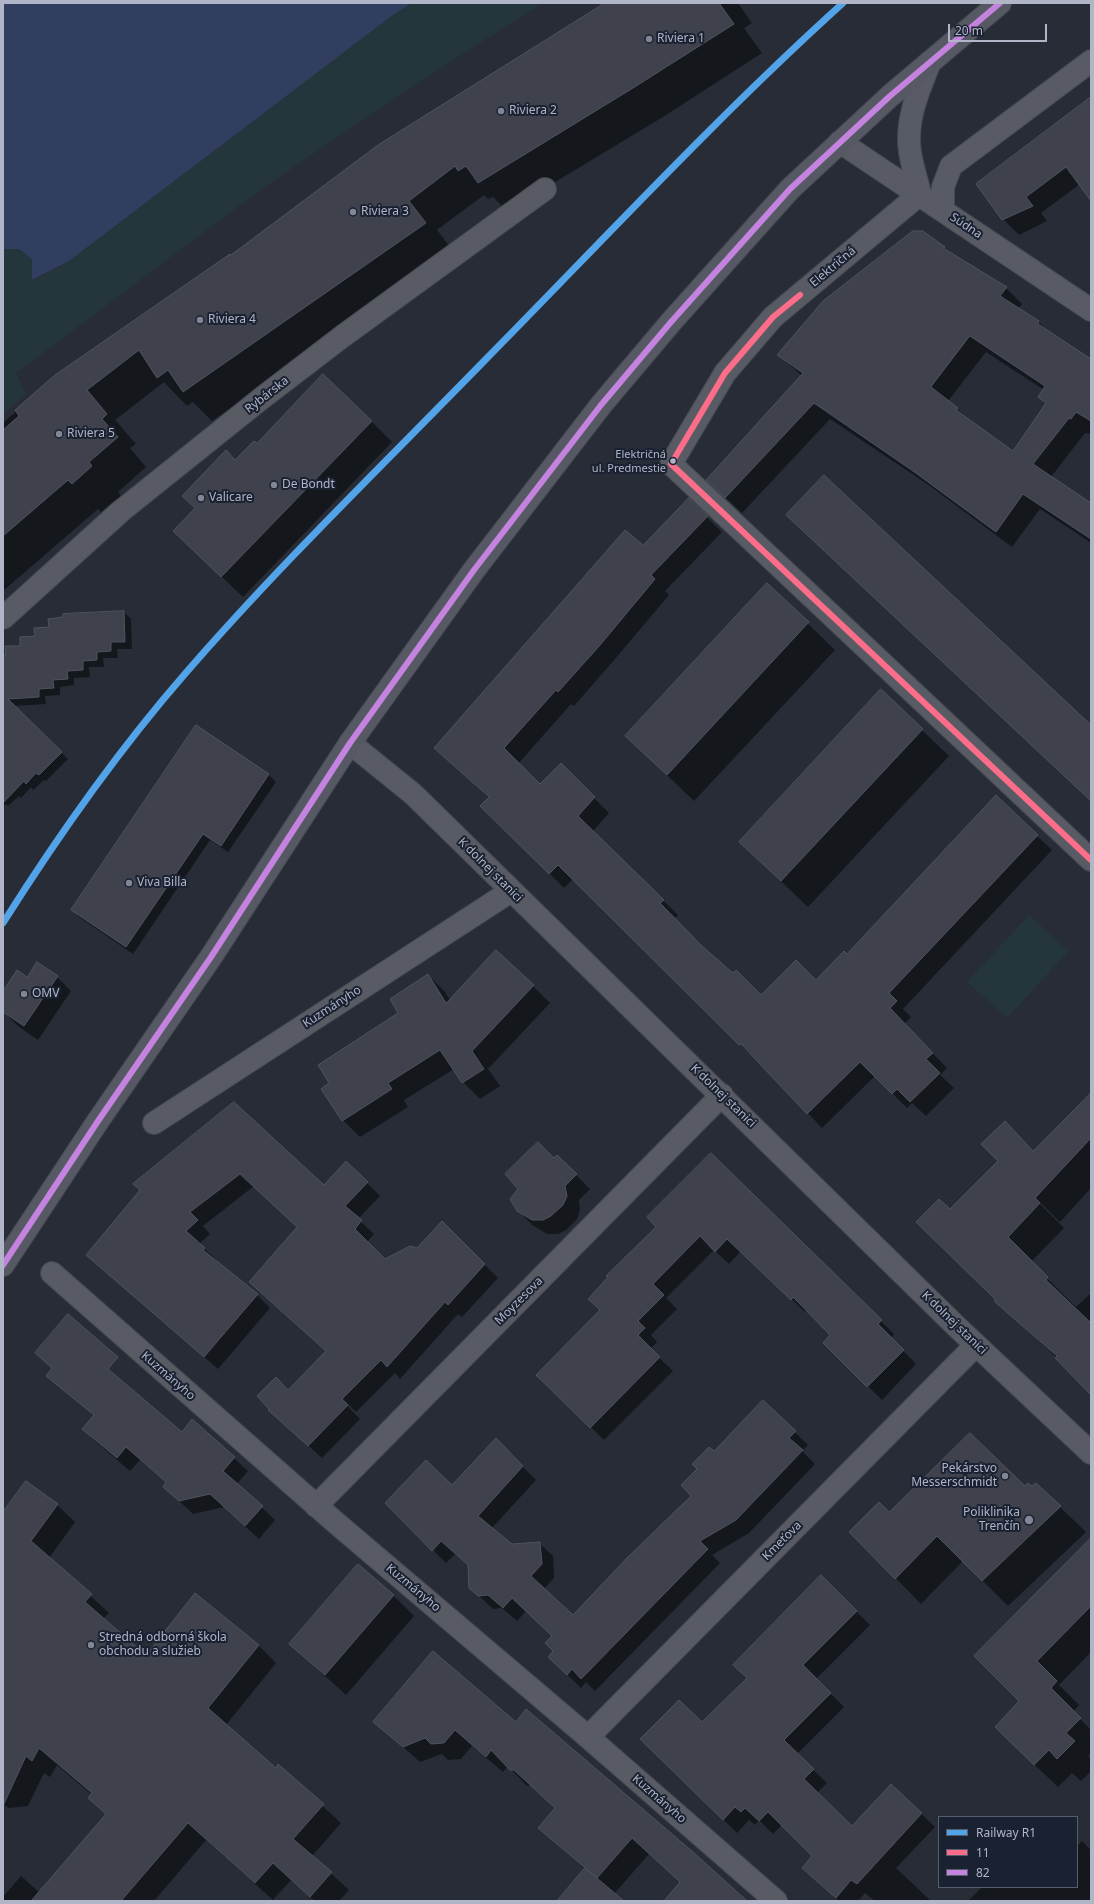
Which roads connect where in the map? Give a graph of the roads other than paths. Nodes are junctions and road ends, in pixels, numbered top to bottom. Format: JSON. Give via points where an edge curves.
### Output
{"nodes":[{"id":1,"x":1000,"y":3,"type":"edge"},
{"id":2,"x":1091,"y":61,"type":"edge"},
{"id":3,"x":930,"y":62,"type":"junction"},
{"id":4,"x":840,"y":142,"type":"junction"},
{"id":5,"x":545,"y":190,"type":"dead end"},
{"id":6,"x":920,"y":194,"type":"junction"},
{"id":7,"x":943,"y":210,"type":"junction"},
{"id":8,"x":1091,"y":310,"type":"edge"},
{"id":9,"x":3,"y":618,"type":"edge"},
{"id":10,"x":350,"y":743,"type":"junction"},
{"id":11,"x":1091,"y":860,"type":"edge"},
{"id":12,"x":511,"y":891,"type":"junction"},
{"id":13,"x":722,"y":1095,"type":"junction"},
{"id":14,"x":154,"y":1123,"type":"dead end"},
{"id":15,"x":3,"y":1265,"type":"edge"},
{"id":16,"x":52,"y":1274,"type":"dead end"},
{"id":17,"x":976,"y":1345,"type":"junction"},
{"id":18,"x":1091,"y":1453,"type":"edge"},
{"id":19,"x":316,"y":1506,"type":"junction"},
{"id":20,"x":588,"y":1737,"type":"junction"},
{"id":21,"x":776,"y":1901,"type":"edge"}],
"edges":[{"from":1,"to":3,"type":"main road"},
{"from":2,"to":7,"type":"street","via":[[951,166],[943,187]]},
{"from":3,"to":4,"type":"main road"},
{"from":3,"to":6,"type":"street","via":[[910,124],[910,153]]},
{"from":4,"to":6,"type":"street","name":"Súdna"},
{"from":4,"to":10,"type":"main road","via":[[790,189],[749,234],[601,405],[442,613]]},
{"from":5,"to":9,"type":"street","name":"Rybárska","via":[[343,336],[256,403],[121,511]]},
{"from":6,"to":7,"type":"street","name":"Súdna"},
{"from":6,"to":11,"type":"street","name":"Električná","via":[[773,317],[725,373],[671,464]]},
{"from":7,"to":8,"type":"street","name":"Súdna"},
{"from":10,"to":12,"type":"street","name":"K dolnej stanici","via":[[413,794]]},
{"from":10,"to":15,"type":"main road","via":[[211,957]]},
{"from":12,"to":13,"type":"street","name":"K dolnej stanici"},
{"from":12,"to":14,"type":"street","name":"Kuzmányho"},
{"from":13,"to":17,"type":"street","name":"K dolnej stanici"},
{"from":13,"to":19,"type":"street","name":"Moyzesova"},
{"from":16,"to":19,"type":"street","name":"Kuzmányho"},
{"from":17,"to":18,"type":"street","name":"K dolnej stanici"},
{"from":17,"to":20,"type":"street","name":"Kmeťova"},
{"from":19,"to":20,"type":"street","name":"Kuzmányho"},
{"from":20,"to":21,"type":"street","name":"Kuzmányho"}]}
